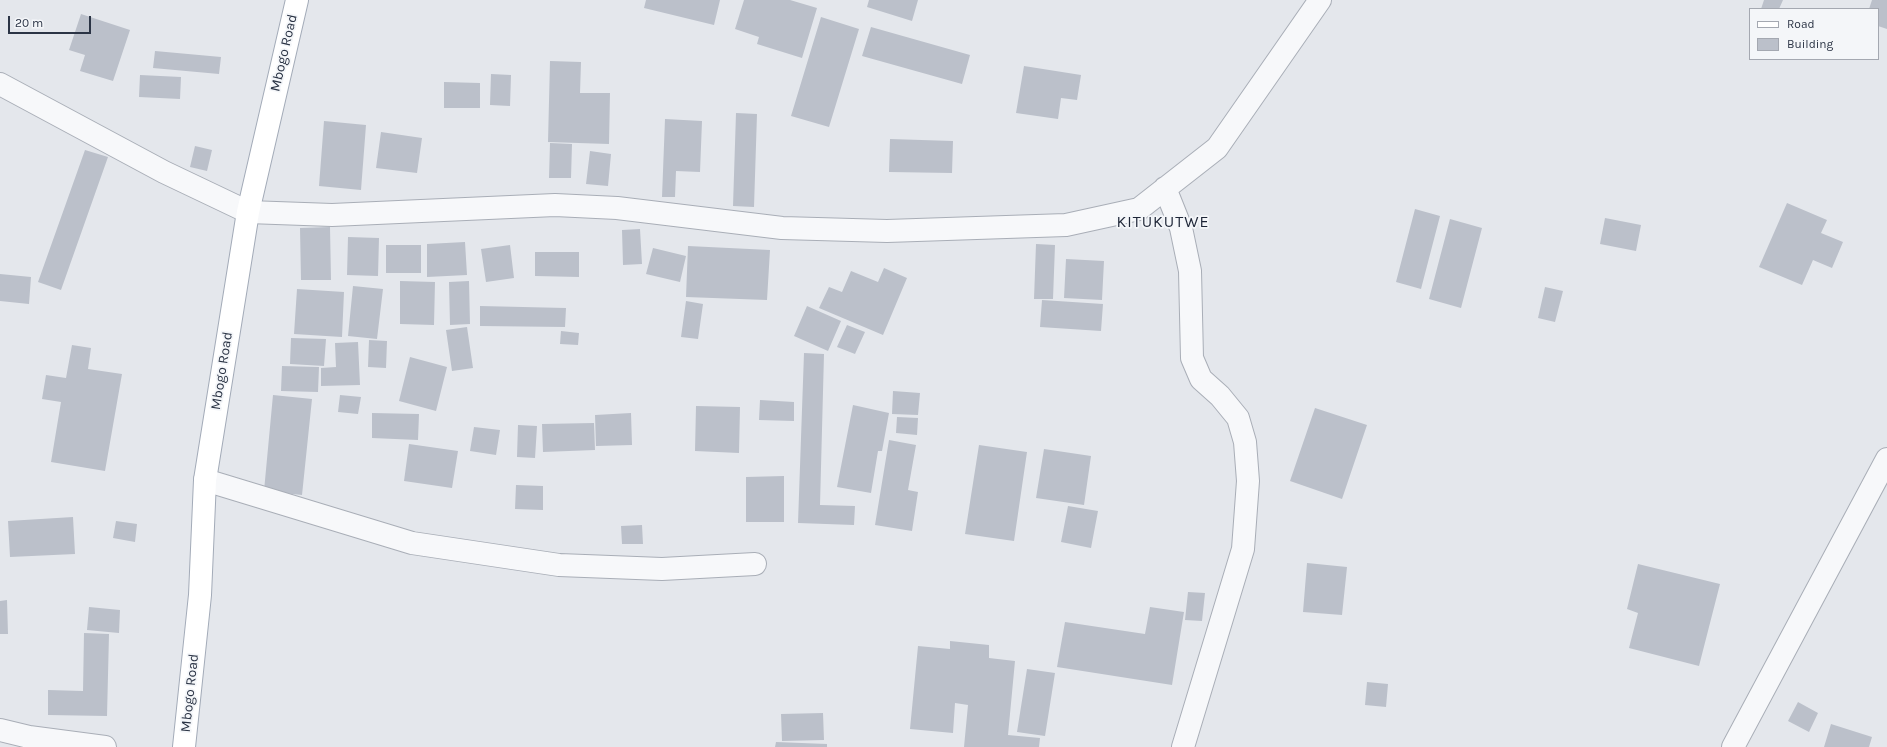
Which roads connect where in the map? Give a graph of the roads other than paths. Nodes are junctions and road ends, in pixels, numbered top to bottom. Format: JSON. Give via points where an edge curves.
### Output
{"nodes":[{"id":1,"x":297,"y":0,"type":"edge"},
{"id":2,"x":1320,"y":0,"type":"edge"},
{"id":3,"x":0,"y":84,"type":"edge"},
{"id":4,"x":1165,"y":188,"type":"junction"},
{"id":5,"x":248,"y":212,"type":"junction"},
{"id":6,"x":1887,"y":459,"type":"edge"},
{"id":7,"x":205,"y":480,"type":"junction"},
{"id":8,"x":755,"y":564,"type":"dead end"},
{"id":9,"x":0,"y":730,"type":"edge"},
{"id":10,"x":105,"y":747,"type":"edge"},
{"id":11,"x":184,"y":747,"type":"edge"},
{"id":12,"x":1183,"y":747,"type":"edge"},
{"id":13,"x":1733,"y":747,"type":"edge"}],
"edges":[{"from":1,"to":5,"type":"main road","name":"Mbogo Road"},
{"from":2,"to":4,"type":"street","via":[[1217,148]]},
{"from":3,"to":5,"type":"street","via":[[164,172]]},
{"from":4,"to":5,"type":"street","via":[[1139,209],[1066,225],[894,230],[782,228],[617,208],[555,205],[332,215]]},
{"from":4,"to":12,"type":"street","via":[[1181,228],[1190,271],[1192,358],[1201,379],[1220,396],[1238,418],[1245,442],[1248,481],[1243,549]]},
{"from":5,"to":7,"type":"main road","name":"Mbogo Road"},
{"from":6,"to":13,"type":"street"},
{"from":7,"to":8,"type":"street","via":[[412,543],[559,565],[662,569]]},
{"from":7,"to":11,"type":"main road","name":"Mbogo Road","via":[[200,595]]},
{"from":9,"to":10,"type":"street","via":[[29,737]]}]}
